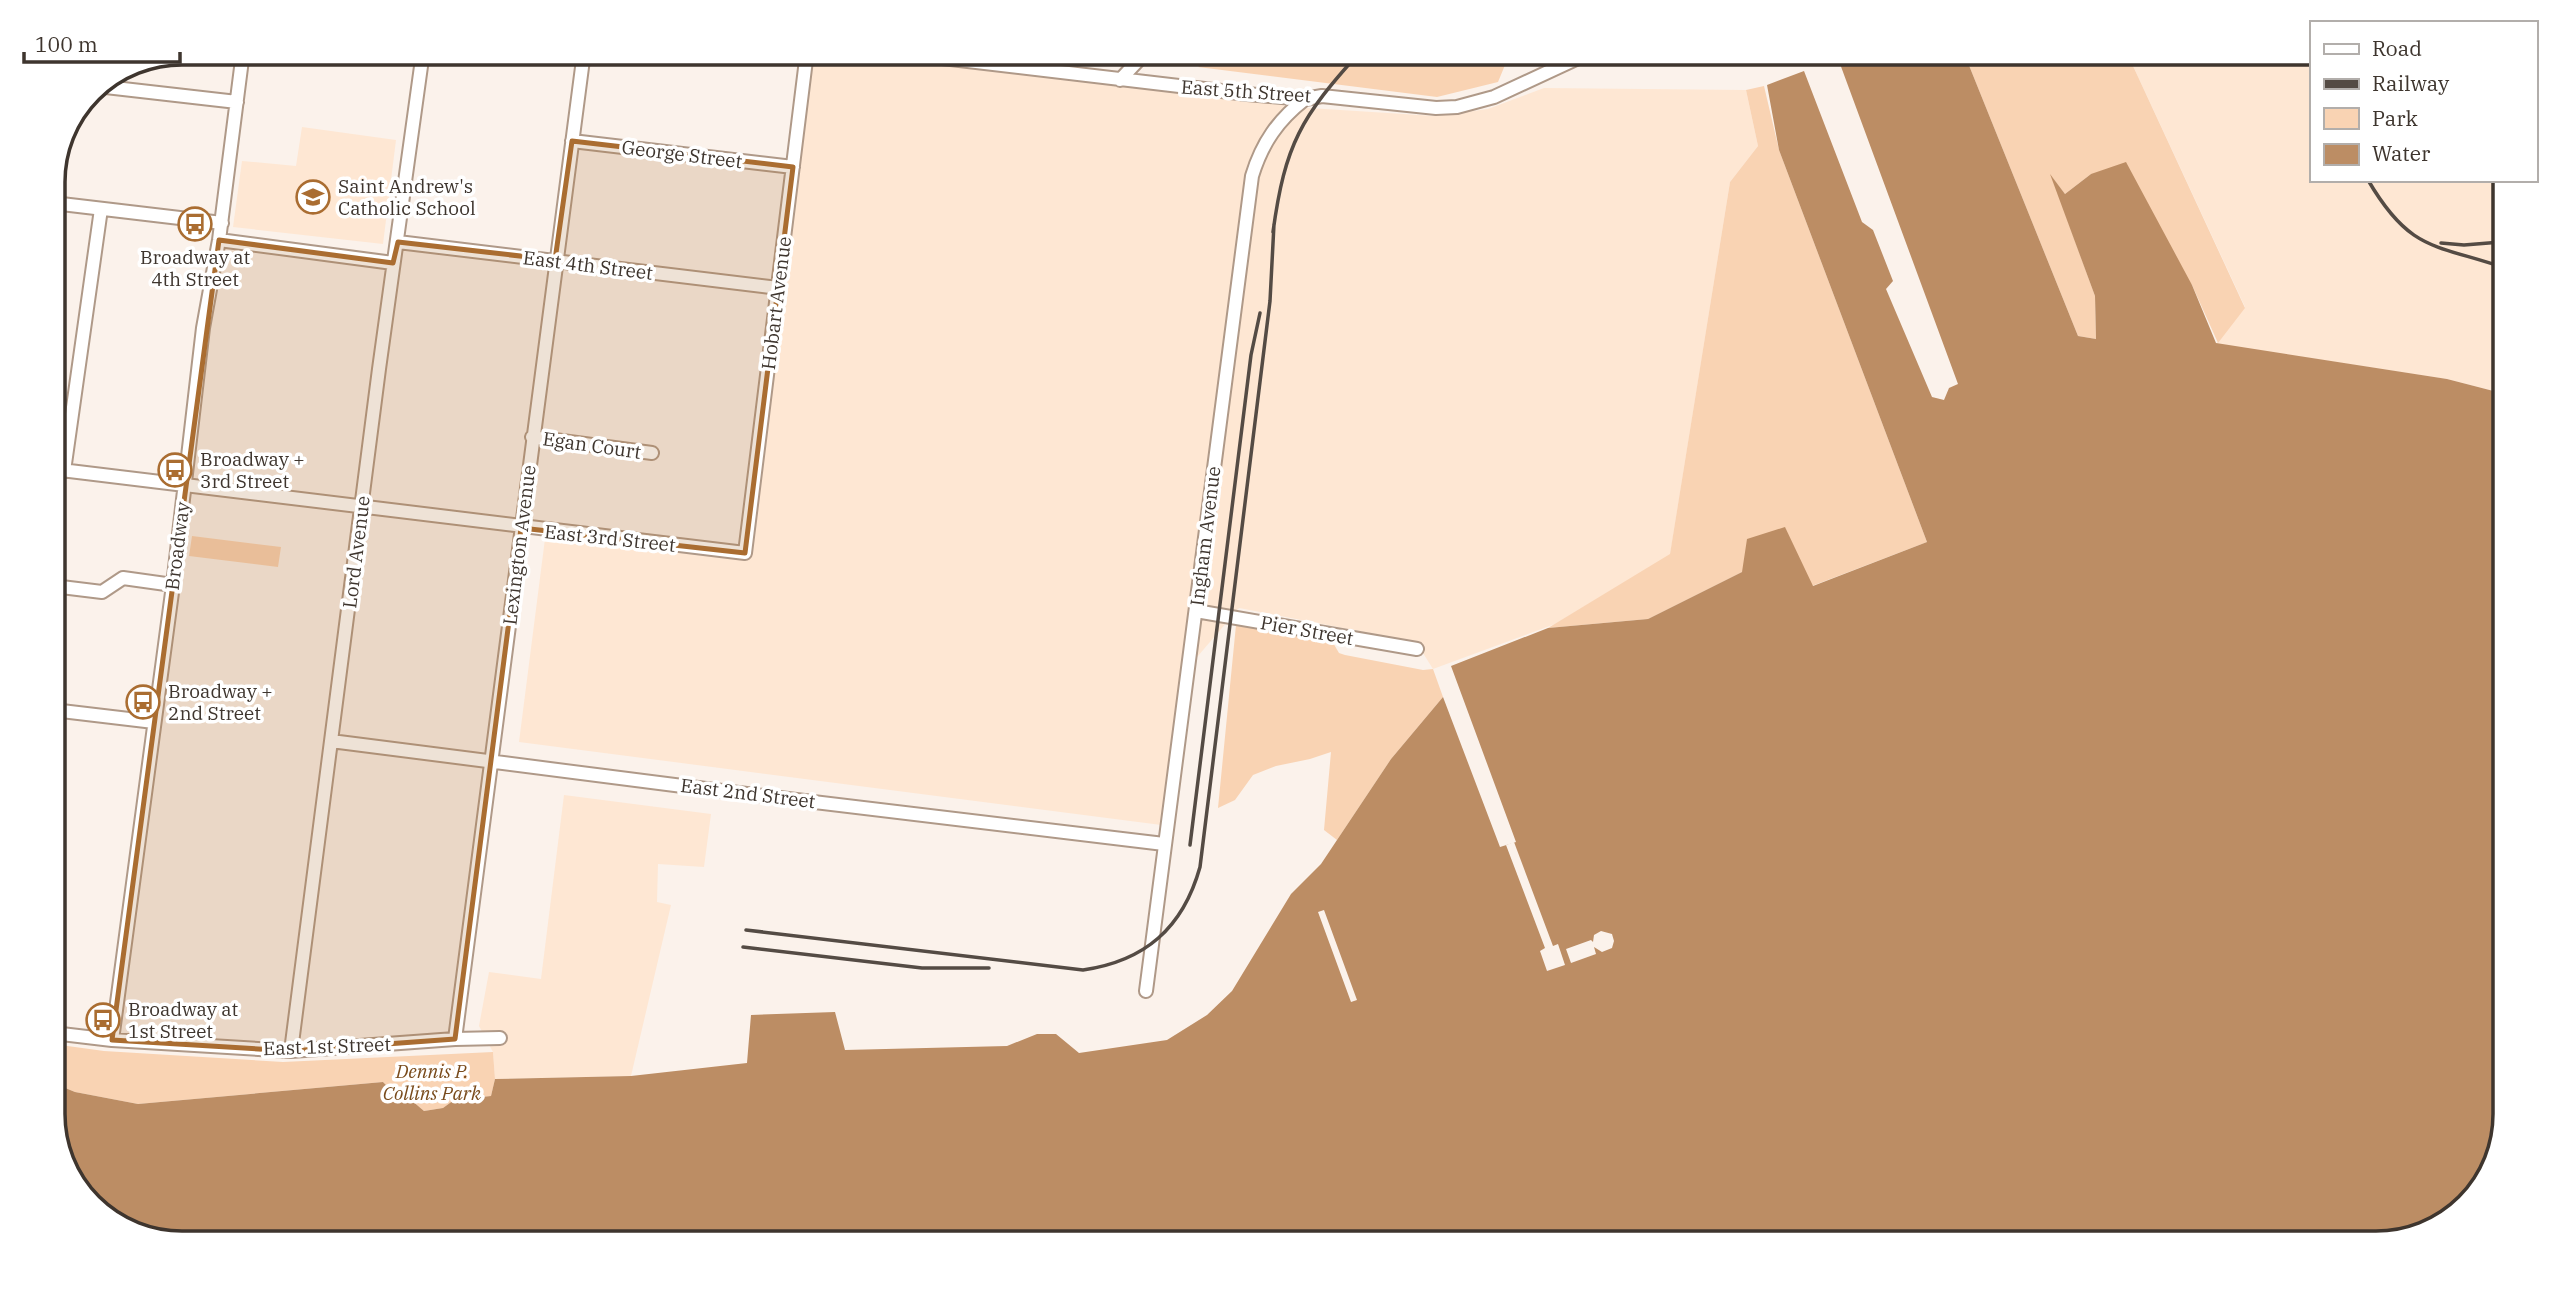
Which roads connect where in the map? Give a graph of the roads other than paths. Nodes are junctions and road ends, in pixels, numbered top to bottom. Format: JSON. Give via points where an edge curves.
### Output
{"nodes":[{"id":1,"x":241,"y":65,"type":"edge"},
{"id":2,"x":421,"y":65,"type":"edge"},
{"id":3,"x":581,"y":65,"type":"edge"},
{"id":4,"x":805,"y":65,"type":"edge"},
{"id":5,"x":996,"y":65,"type":"edge"},
{"id":6,"x":1133,"y":65,"type":"edge"},
{"id":7,"x":1563,"y":65,"type":"edge"},
{"id":8,"x":1120,"y":80,"type":"junction"},
{"id":9,"x":112,"y":88,"type":"edge"},
{"id":10,"x":1305,"y":99,"type":"junction"},
{"id":11,"x":237,"y":102,"type":"junction"},
{"id":12,"x":572,"y":141,"type":"junction"},
{"id":13,"x":793,"y":167,"type":"junction"},
{"id":14,"x":65,"y":204,"type":"edge"},
{"id":15,"x":101,"y":209,"type":"junction"},
{"id":16,"x":222,"y":223,"type":"junction"},
{"id":17,"x":219,"y":240,"type":"junction"},
{"id":18,"x":398,"y":242,"type":"junction"},
{"id":19,"x":555,"y":260,"type":"junction"},
{"id":20,"x":393,"y":263,"type":"junction"},
{"id":21,"x":778,"y":288,"type":"junction"},
{"id":22,"x":65,"y":433,"type":"edge"},
{"id":23,"x":532,"y":437,"type":"junction"},
{"id":24,"x":652,"y":453,"type":"dead end"},
{"id":25,"x":65,"y":471,"type":"edge"},
{"id":26,"x":184,"y":485,"type":"junction"},
{"id":27,"x":362,"y":508,"type":"junction"},
{"id":28,"x":521,"y":528,"type":"junction"},
{"id":29,"x":745,"y":553,"type":"joint"},
{"id":30,"x":173,"y":585,"type":"junction"},
{"id":31,"x":65,"y":587,"type":"edge"},
{"id":32,"x":1196,"y":611,"type":"junction"},
{"id":33,"x":1417,"y":649,"type":"dead end"},
{"id":34,"x":65,"y":711,"type":"edge"},
{"id":35,"x":154,"y":722,"type":"junction"},
{"id":36,"x":331,"y":741,"type":"junction"},
{"id":37,"x":491,"y":761,"type":"junction"},
{"id":38,"x":1164,"y":844,"type":"junction"},
{"id":39,"x":1146,"y":991,"type":"dead end"},
{"id":40,"x":65,"y":1034,"type":"edge"},
{"id":41,"x":455,"y":1038,"type":"junction"},
{"id":42,"x":500,"y":1038,"type":"dead end"},
{"id":43,"x":112,"y":1040,"type":"junction"},
{"id":44,"x":291,"y":1051,"type":"junction"}],
"edges":[{"from":1,"to":11,"type":"street","name":"Broadway"},
{"from":2,"to":18,"type":"street","name":"Lord Avenue"},
{"from":3,"to":12,"type":"street","name":"Lexington Avenue"},
{"from":4,"to":13,"type":"street","name":"Hobart Avenue"},
{"from":5,"to":8,"type":"street","name":"East 5th Street"},
{"from":6,"to":8,"type":"street"},
{"from":7,"to":10,"type":"street","name":"East 5th Street","via":[[1494,97],[1457,107],[1322,96]]},
{"from":8,"to":10,"type":"street","name":"East 5th Street"},
{"from":9,"to":11,"type":"street"},
{"from":10,"to":32,"type":"street","name":"Ingham Avenue","via":[[1276,125],[1252,176]]},
{"from":11,"to":16,"type":"street","name":"Broadway"},
{"from":12,"to":13,"type":"street","name":"George Street"},
{"from":12,"to":19,"type":"street","name":"Lexington Avenue"},
{"from":13,"to":21,"type":"street","name":"Hobart Avenue"},
{"from":14,"to":15,"type":"street"},
{"from":15,"to":16,"type":"street"},
{"from":15,"to":22,"type":"street"},
{"from":16,"to":17,"type":"street","name":"Broadway"},
{"from":17,"to":20,"type":"street"},
{"from":17,"to":26,"type":"street","name":"Broadway"},
{"from":18,"to":19,"type":"street","name":"East 4th Street"},
{"from":18,"to":20,"type":"street","name":"Lord Avenue"},
{"from":19,"to":21,"type":"street","name":"East 4th Street"},
{"from":19,"to":23,"type":"street","name":"Lexington Avenue"},
{"from":20,"to":27,"type":"street","name":"Lord Avenue"},
{"from":21,"to":29,"type":"street","name":"Hobart Avenue"},
{"from":23,"to":24,"type":"street","name":"Egan Court"},
{"from":23,"to":28,"type":"street","name":"Lexington Avenue"},
{"from":25,"to":26,"type":"street","name":"East 3rd Street"},
{"from":26,"to":27,"type":"street","name":"East 3rd Street"},
{"from":26,"to":30,"type":"street","name":"Broadway"},
{"from":27,"to":28,"type":"street","name":"East 3rd Street"},
{"from":27,"to":36,"type":"street","name":"Lord Avenue"},
{"from":28,"to":29,"type":"street","name":"East 3rd Street"},
{"from":28,"to":37,"type":"street","name":"Lexington Avenue"},
{"from":30,"to":31,"type":"street","via":[[123,578],[102,592]]},
{"from":30,"to":35,"type":"street","name":"Broadway"},
{"from":32,"to":33,"type":"street","name":"Pier Street"},
{"from":32,"to":38,"type":"street","name":"Ingham Avenue"},
{"from":34,"to":35,"type":"street"},
{"from":35,"to":43,"type":"street","name":"Broadway"},
{"from":36,"to":37,"type":"street","name":"East 2nd Street"},
{"from":36,"to":44,"type":"street","name":"Lord Avenue"},
{"from":37,"to":38,"type":"street","name":"East 2nd Street"},
{"from":37,"to":41,"type":"street","name":"Lexington Avenue"},
{"from":38,"to":39,"type":"street","name":"Ingham Avenue"},
{"from":40,"to":43,"type":"street","name":"East 1st Street"},
{"from":41,"to":42,"type":"street","name":"East 1st Street"},
{"from":41,"to":44,"type":"street","name":"East 1st Street"},
{"from":43,"to":44,"type":"street","name":"East 1st Street"}]}
